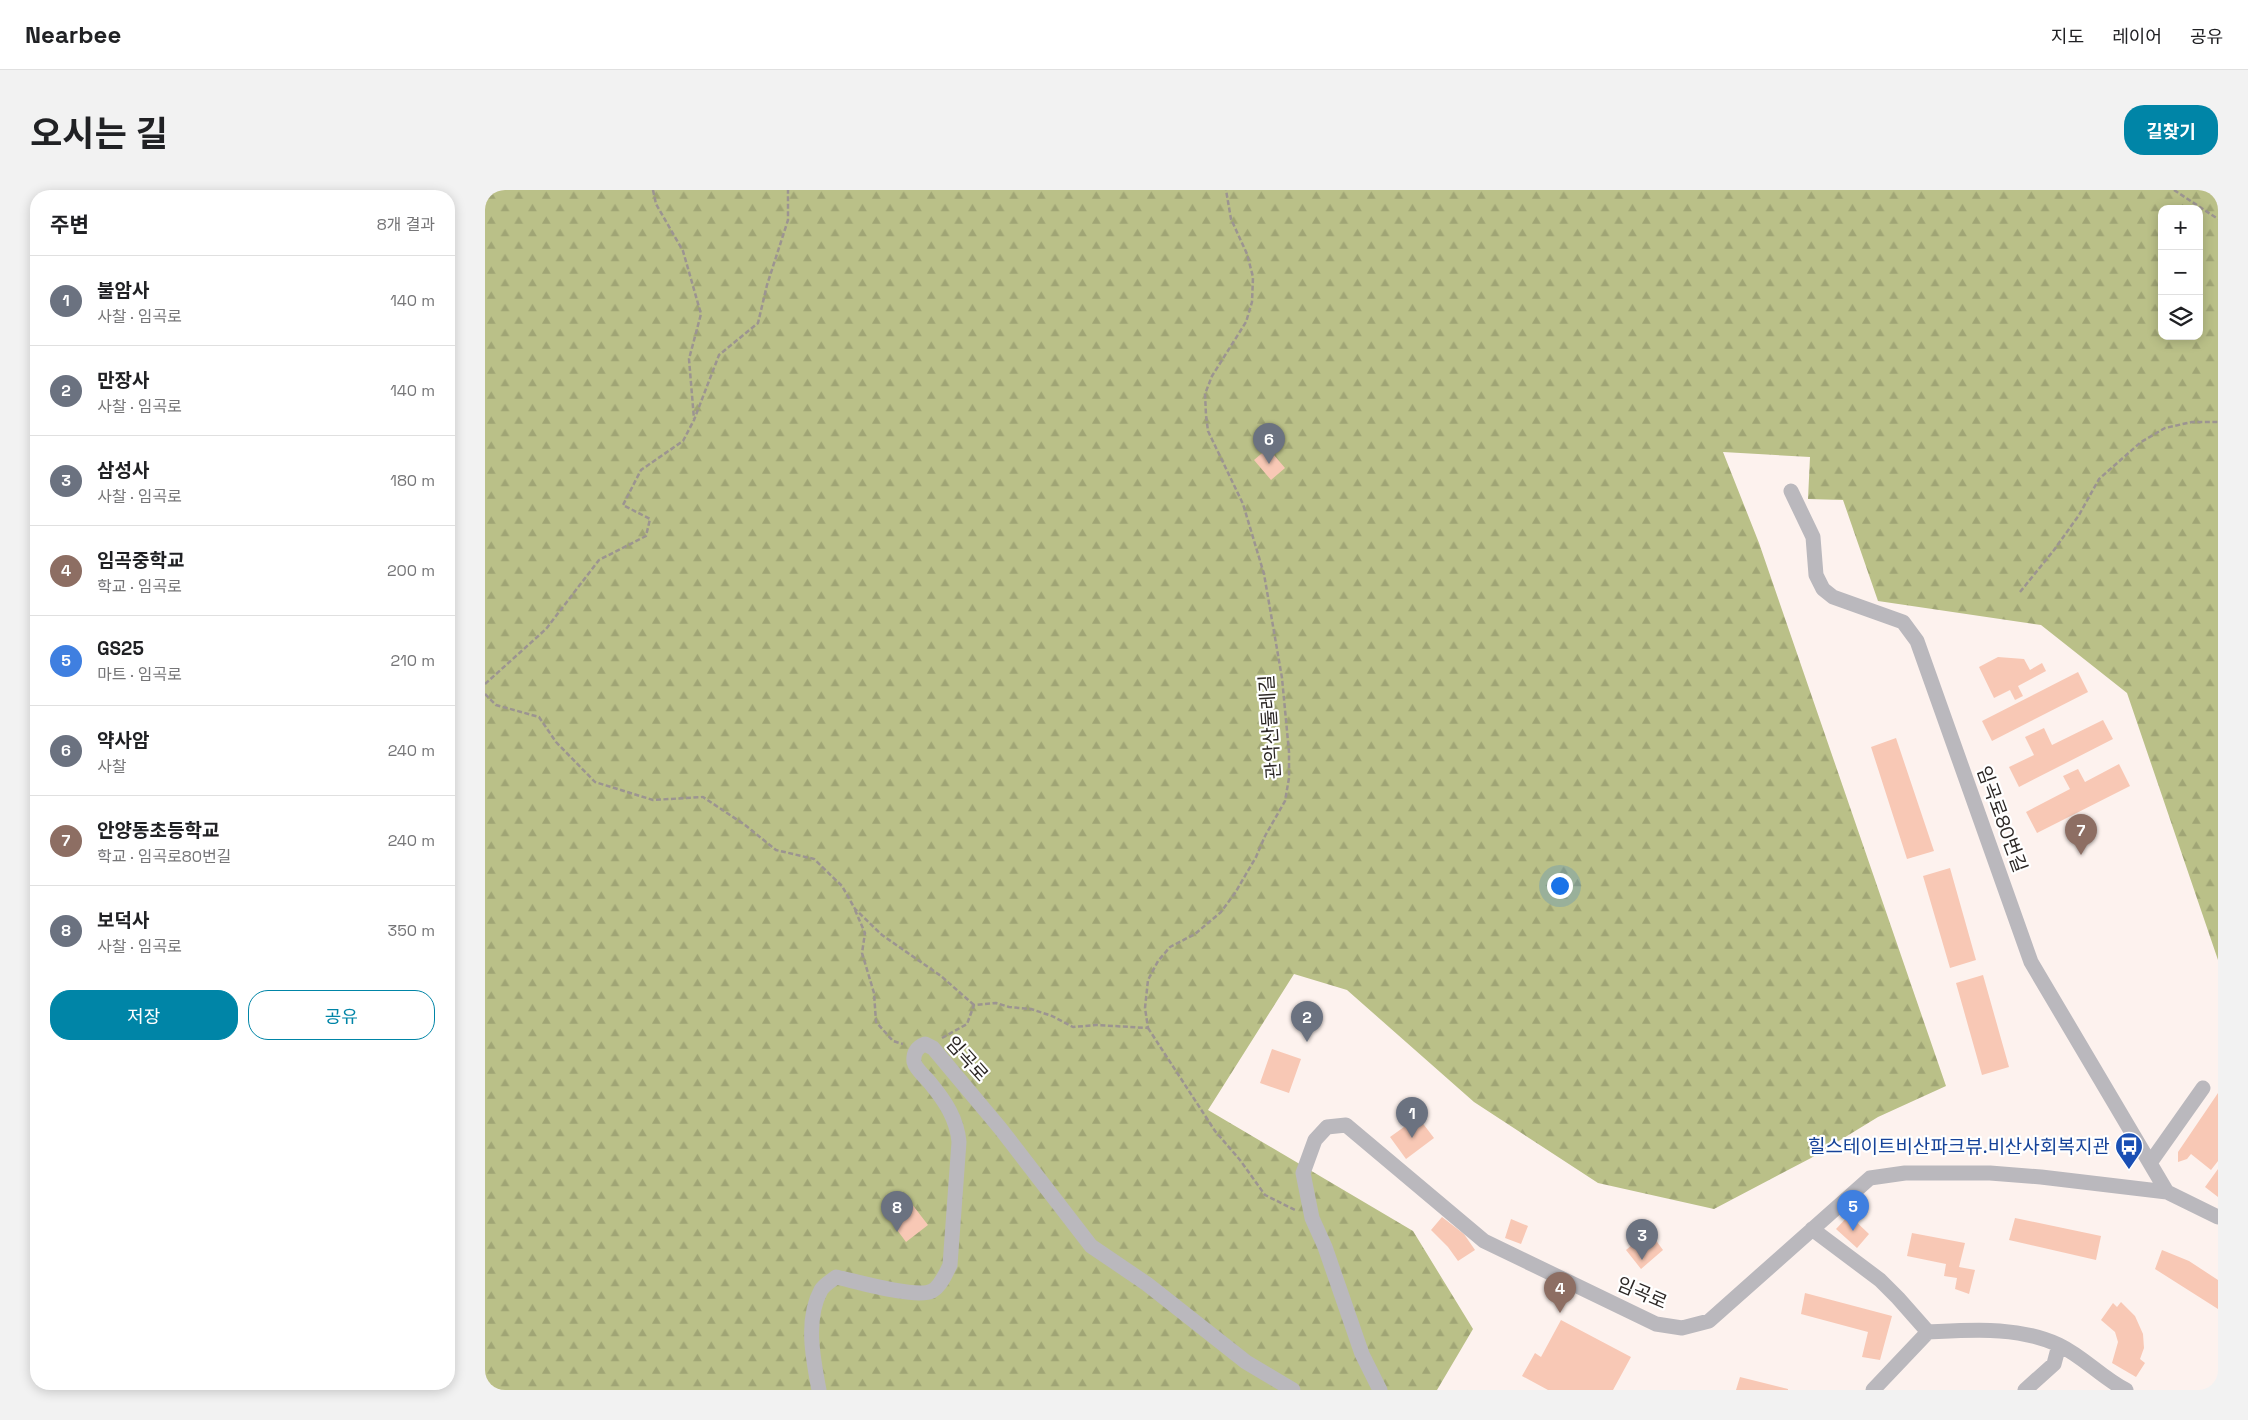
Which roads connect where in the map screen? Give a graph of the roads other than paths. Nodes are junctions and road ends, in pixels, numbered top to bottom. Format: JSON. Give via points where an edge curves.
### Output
{"nodes":[{"id":1,"x":1791,"y":491,"type":"dead end"},
{"id":2,"x":2203,"y":1088,"type":"dead end"},
{"id":3,"x":2150,"y":1163,"type":"junction"},
{"id":4,"x":2167,"y":1192,"type":"junction"},
{"id":5,"x":2218,"y":1216,"type":"edge"},
{"id":6,"x":1811,"y":1229,"type":"junction"},
{"id":7,"x":1928,"y":1332,"type":"junction"},
{"id":8,"x":2059,"y":1345,"type":"junction"},
{"id":9,"x":2030,"y":1388,"type":"edge"},
{"id":10,"x":819,"y":1390,"type":"edge"},
{"id":11,"x":1293,"y":1390,"type":"edge"},
{"id":12,"x":1380,"y":1390,"type":"edge"},
{"id":13,"x":1873,"y":1390,"type":"edge"},
{"id":14,"x":2126,"y":1390,"type":"edge"}],
"edges":[{"from":1,"to":3,"type":"street","name":"임곡로80번길","via":[[1813,537],[1816,575],[1823,589],[1833,597],[1903,622],[1917,641],[2031,962]]},
{"from":2,"to":3,"type":"street"},
{"from":3,"to":4,"type":"street","name":"임곡로80번길"},
{"from":4,"to":5,"type":"street","name":"임곡로"},
{"from":4,"to":6,"type":"street","name":"임곡로","via":[[2041,1176],[1905,1173],[1870,1178]]},
{"from":6,"to":7,"type":"street","via":[[1880,1280]]},
{"from":6,"to":12,"type":"street","name":"임곡로","via":[[1709,1322],[1682,1328],[1656,1324],[1484,1242],[1347,1125],[1327,1127],[1315,1140],[1303,1173],[1312,1218],[1362,1354]]},
{"from":7,"to":8,"type":"street","via":[[2001,1330]]},
{"from":7,"to":13,"type":"street"},
{"from":8,"to":9,"type":"street","via":[[2055,1364]]},
{"from":8,"to":14,"type":"street"},
{"from":10,"to":11,"type":"street","name":"임곡로","via":[[812,1337],[815,1305],[822,1288],[836,1277],[913,1294],[932,1291],[950,1265],[958,1129],[954,1118],[915,1064],[914,1054],[926,1047],[1000,1128],[1091,1246],[1147,1284],[1246,1362]]}]}
